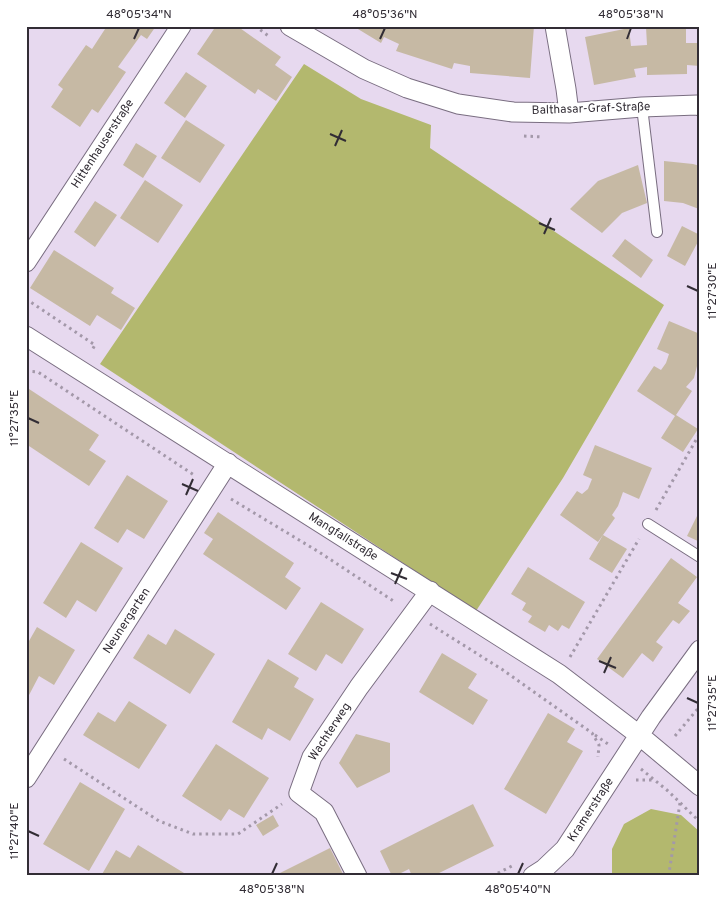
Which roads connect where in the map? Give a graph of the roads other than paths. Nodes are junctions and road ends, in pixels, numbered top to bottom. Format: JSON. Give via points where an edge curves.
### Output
{"nodes":[{"id":1,"x":181,"y":26,"type":"edge"},
{"id":2,"x":290,"y":26,"type":"edge"},
{"id":3,"x":555,"y":26,"type":"edge"},
{"id":4,"x":700,"y":106,"type":"edge"},
{"id":5,"x":642,"y":107,"type":"junction"},
{"id":6,"x":569,"y":113,"type":"junction"},
{"id":7,"x":657,"y":232,"type":"dead end"},
{"id":8,"x":26,"y":262,"type":"edge"},
{"id":9,"x":26,"y":336,"type":"edge"},
{"id":10,"x":228,"y":463,"type":"junction"},
{"id":11,"x":648,"y":524,"type":"road end"},
{"id":12,"x":700,"y":557,"type":"edge"},
{"id":13,"x":430,"y":591,"type":"junction"},
{"id":14,"x":700,"y":650,"type":"edge"},
{"id":15,"x":639,"y":735,"type":"junction"},
{"id":16,"x":26,"y":778,"type":"edge"},
{"id":17,"x":700,"y":786,"type":"edge"},
{"id":18,"x":357,"y":876,"type":"edge"},
{"id":19,"x":533,"y":876,"type":"edge"}],
"edges":[{"from":1,"to":8,"type":"street","name":"Hittenhauserstraße"},
{"from":2,"to":6,"type":"street","name":"Balthasar-Graf-Straße","via":[[364,69],[441,99],[513,112]]},
{"from":3,"to":6,"type":"street"},
{"from":4,"to":5,"type":"street","name":"Balthasar-Graf-Straße"},
{"from":5,"to":6,"type":"street","name":"Balthasar-Graf-Straße"},
{"from":5,"to":7,"type":"lane"},
{"from":9,"to":10,"type":"street","name":"Mangfallstraße"},
{"from":10,"to":13,"type":"street","name":"Mangfallstraße"},
{"from":10,"to":16,"type":"street","name":"Neunergarten"},
{"from":11,"to":12,"type":"lane"},
{"from":13,"to":15,"type":"street","name":"Mangfallstraße","via":[[559,674]]},
{"from":13,"to":18,"type":"street","name":"Wachterweg","via":[[312,757],[299,793],[324,812]]},
{"from":14,"to":15,"type":"street","name":"Kramerstraße"},
{"from":15,"to":17,"type":"street","name":"Mangfallstraße"},
{"from":15,"to":19,"type":"street","name":"Kramerstraße","via":[[565,849]]}]}
